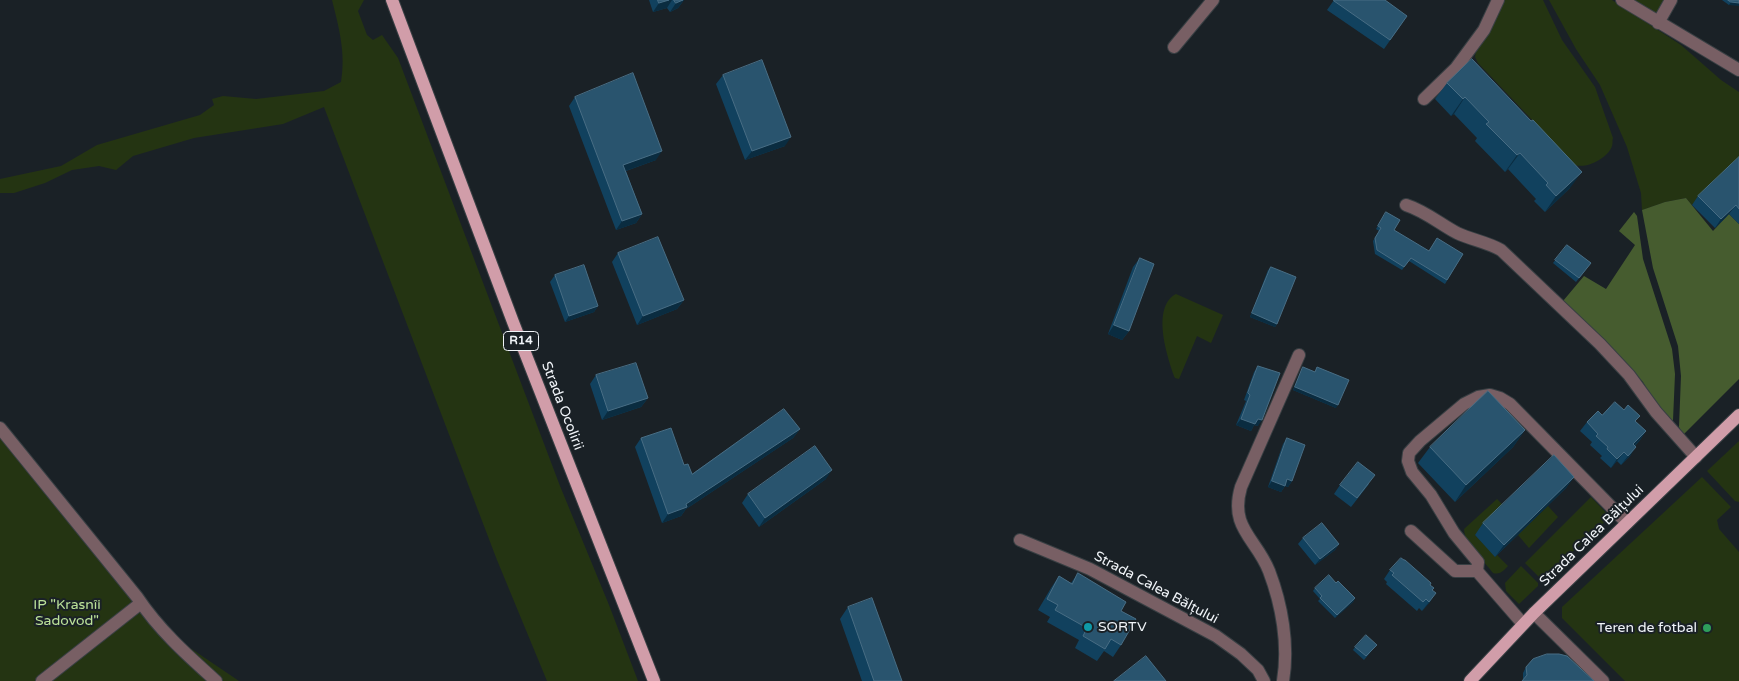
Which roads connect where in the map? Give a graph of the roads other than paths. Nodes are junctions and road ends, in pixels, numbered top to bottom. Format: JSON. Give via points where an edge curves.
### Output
{"nodes":[{"id":1,"x":392,"y":0,"type":"edge"},
{"id":2,"x":1213,"y":0,"type":"edge"},
{"id":3,"x":1498,"y":0,"type":"edge"},
{"id":4,"x":1622,"y":0,"type":"edge"},
{"id":5,"x":1671,"y":0,"type":"edge"},
{"id":6,"x":1658,"y":23,"type":"junction"},
{"id":7,"x":1174,"y":47,"type":"dead end"},
{"id":8,"x":1739,"y":70,"type":"edge"},
{"id":9,"x":1424,"y":99,"type":"dead end"},
{"id":10,"x":1406,"y":205,"type":"dead end"},
{"id":11,"x":1299,"y":355,"type":"dead end"},
{"id":12,"x":1739,"y":415,"type":"edge"},
{"id":13,"x":0,"y":428,"type":"edge"},
{"id":14,"x":1696,"y":457,"type":"junction"},
{"id":15,"x":1627,"y":523,"type":"junction"},
{"id":16,"x":1411,"y":531,"type":"dead end"},
{"id":17,"x":1020,"y":540,"type":"dead end"},
{"id":18,"x":1477,"y":571,"type":"junction"},
{"id":19,"x":141,"y":604,"type":"junction"},
{"id":20,"x":1534,"y":613,"type":"junction"},
{"id":21,"x":1523,"y":624,"type":"junction"},
{"id":22,"x":42,"y":681,"type":"edge"},
{"id":23,"x":216,"y":681,"type":"edge"},
{"id":24,"x":654,"y":681,"type":"edge"},
{"id":25,"x":1264,"y":681,"type":"edge"},
{"id":26,"x":1284,"y":681,"type":"edge"},
{"id":27,"x":1470,"y":681,"type":"edge"},
{"id":28,"x":1604,"y":681,"type":"edge"}],
"edges":[{"from":1,"to":24,"type":"main road","name":"Strada Ocolirii","number":"R14","via":[[513,322]]},
{"from":2,"to":7,"type":"street"},
{"from":3,"to":9,"type":"street","via":[[1484,30],[1456,68]]},
{"from":4,"to":6,"type":"street"},
{"from":5,"to":6,"type":"street"},
{"from":6,"to":8,"type":"street"},
{"from":10,"to":14,"type":"street","via":[[1456,232],[1501,250],[1629,374],[1656,412]]},
{"from":11,"to":26,"type":"street","via":[[1241,487],[1237,506],[1243,529],[1268,569],[1279,599],[1283,622]]},
{"from":12,"to":14,"type":"main road","name":"Strada Calea Bălțului"},
{"from":13,"to":19,"type":"street"},
{"from":14,"to":15,"type":"main road","name":"Strada Calea Bălțului"},
{"from":15,"to":18,"type":"street","via":[[1510,404],[1490,395],[1478,397],[1464,404],[1420,441],[1409,453],[1408,461],[1412,472],[1432,495],[1454,533],[1478,562]]},
{"from":15,"to":20,"type":"main road","name":"Strada Calea Bălțului"},
{"from":16,"to":18,"type":"street","via":[[1455,572]]},
{"from":17,"to":25,"type":"street","name":"Strada Calea Bălțului","via":[[1090,568],[1216,636],[1241,654],[1258,670]]},
{"from":18,"to":21,"type":"street"},
{"from":19,"to":22,"type":"street"},
{"from":19,"to":23,"type":"street","via":[[178,648]]},
{"from":20,"to":21,"type":"main road","name":"Strada Calea Bălțului"},
{"from":20,"to":28,"type":"street"},
{"from":21,"to":27,"type":"main road","name":"Strada Calea Bălțului"}]}
